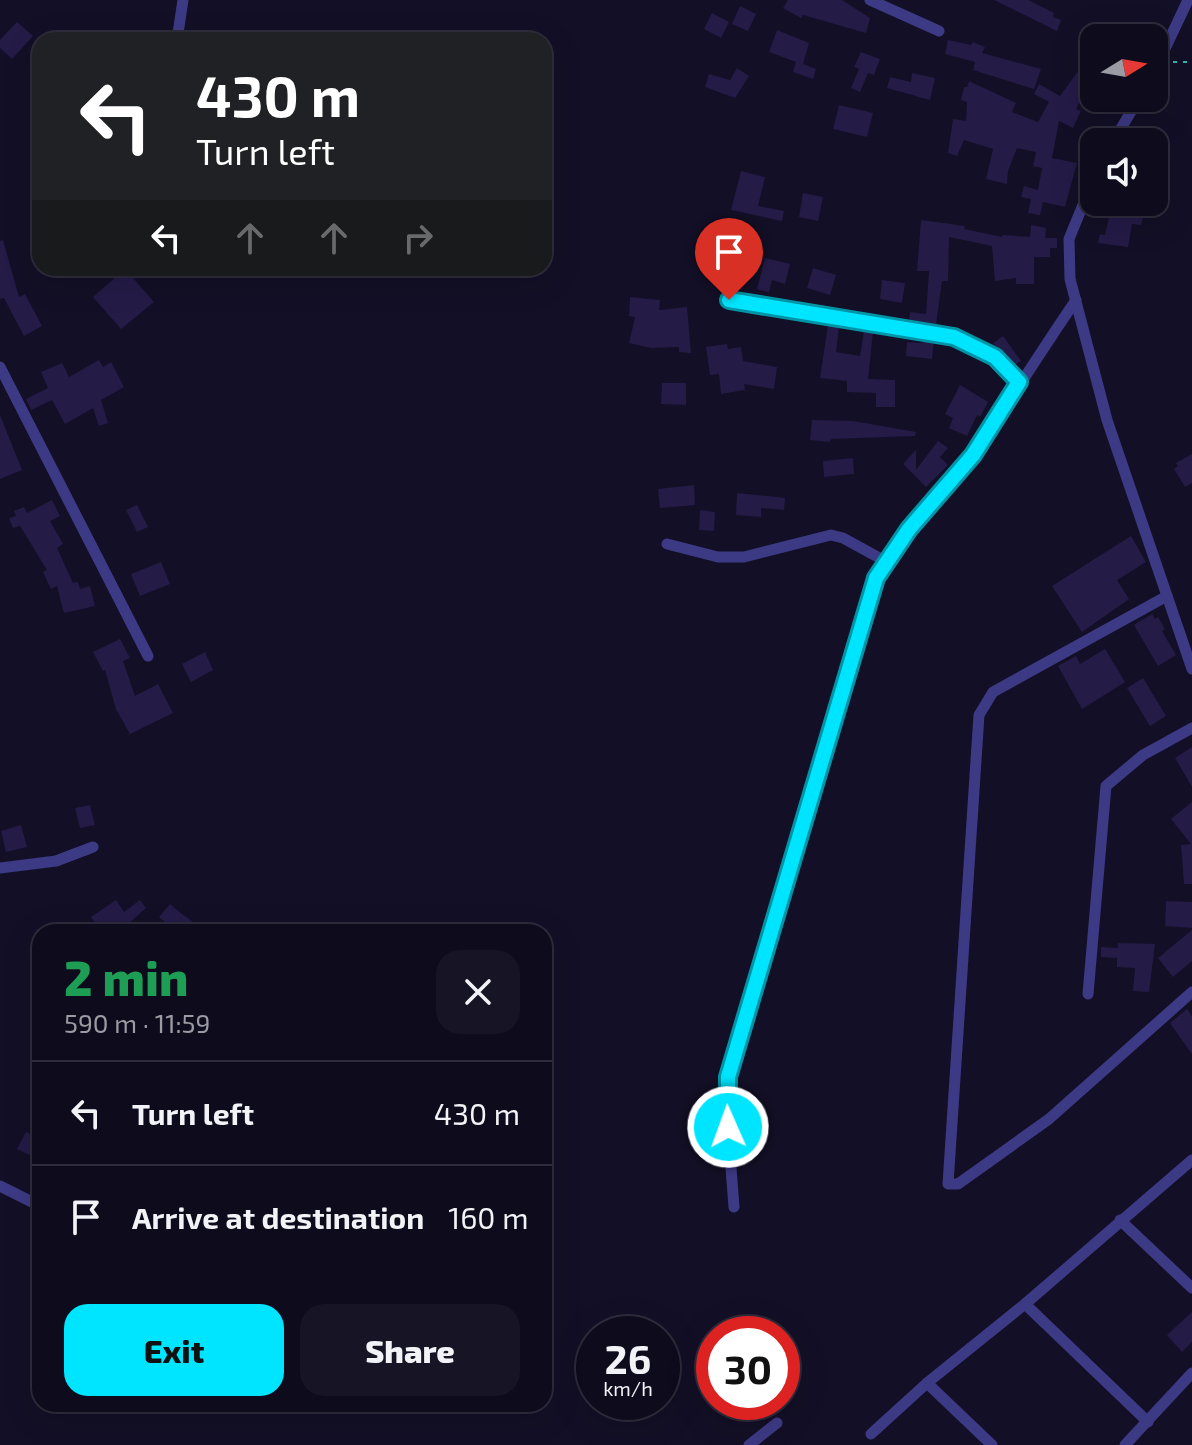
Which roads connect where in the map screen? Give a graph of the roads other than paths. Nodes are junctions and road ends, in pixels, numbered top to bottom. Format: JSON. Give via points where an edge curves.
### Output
{"nodes":[{"id":1,"x":183,"y":0,"type":"edge"},
{"id":2,"x":870,"y":0,"type":"edge"},
{"id":3,"x":1188,"y":0,"type":"edge"},
{"id":4,"x":939,"y":31,"type":"dead end"},
{"id":5,"x":178,"y":32,"type":"edge"},
{"id":6,"x":1168,"y":43,"type":"edge"},
{"id":7,"x":1080,"y":212,"type":"edge"},
{"id":8,"x":729,"y":300,"type":"dead end"},
{"id":9,"x":1076,"y":300,"type":"junction"},
{"id":10,"x":0,"y":367,"type":"edge"},
{"id":11,"x":1019,"y":382,"type":"junction"},
{"id":12,"x":667,"y":544,"type":"dead end"},
{"id":13,"x":885,"y":561,"type":"junction"},
{"id":14,"x":1167,"y":596,"type":"junction"},
{"id":15,"x":148,"y":656,"type":"dead end"},
{"id":16,"x":1192,"y":669,"type":"edge"},
{"id":17,"x":1192,"y":728,"type":"edge"},
{"id":18,"x":93,"y":847,"type":"dead end"},
{"id":19,"x":0,"y":868,"type":"edge"},
{"id":20,"x":1192,"y":992,"type":"edge"},
{"id":21,"x":1088,"y":994,"type":"dead end"},
{"id":22,"x":1192,"y":1160,"type":"edge"},
{"id":23,"x":0,"y":1186,"type":"edge"},
{"id":24,"x":32,"y":1202,"type":"edge"},
{"id":25,"x":734,"y":1207,"type":"dead end"},
{"id":26,"x":1120,"y":1220,"type":"junction"},
{"id":27,"x":1192,"y":1288,"type":"edge"},
{"id":28,"x":1025,"y":1304,"type":"junction"},
{"id":29,"x":1192,"y":1373,"type":"edge"},
{"id":30,"x":927,"y":1383,"type":"junction"},
{"id":31,"x":1148,"y":1422,"type":"junction"},
{"id":32,"x":777,"y":1423,"type":"dead end"},
{"id":33,"x":871,"y":1434,"type":"dead end"},
{"id":34,"x":749,"y":1445,"type":"edge"},
{"id":35,"x":992,"y":1445,"type":"edge"},
{"id":36,"x":1125,"y":1445,"type":"edge"}],
"edges":[{"from":1,"to":5,"type":"street"},
{"from":2,"to":4,"type":"street"},
{"from":3,"to":6,"type":"street"},
{"from":7,"to":9,"type":"street","via":[[1069,239]]},
{"from":8,"to":11,"type":"street","via":[[954,337],[995,357]]},
{"from":9,"to":11,"type":"street"},
{"from":9,"to":14,"type":"street","via":[[1107,420]]},
{"from":10,"to":15,"type":"street"},
{"from":11,"to":13,"type":"street","via":[[973,455]]},
{"from":12,"to":13,"type":"street","via":[[718,557],[744,557],[831,535]]},
{"from":13,"to":25,"type":"street","via":[[728,1077]]},
{"from":14,"to":16,"type":"street"},
{"from":14,"to":20,"type":"street","via":[[993,692],[979,715],[948,1184],[958,1184],[1049,1119]]},
{"from":17,"to":21,"type":"street","via":[[1143,755],[1106,786]]},
{"from":18,"to":19,"type":"street","via":[[56,861]]},
{"from":22,"to":26,"type":"street"},
{"from":23,"to":24,"type":"street"},
{"from":26,"to":27,"type":"street"},
{"from":26,"to":28,"type":"street"},
{"from":28,"to":30,"type":"street"},
{"from":28,"to":31,"type":"street"},
{"from":29,"to":31,"type":"street"},
{"from":30,"to":33,"type":"street"},
{"from":30,"to":35,"type":"street"},
{"from":31,"to":36,"type":"street"},
{"from":32,"to":34,"type":"street"}]}
